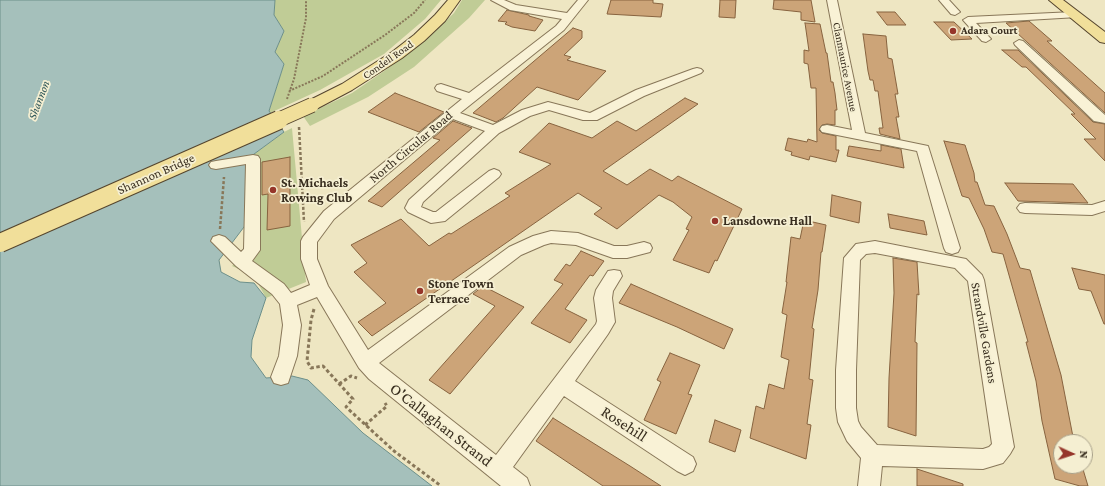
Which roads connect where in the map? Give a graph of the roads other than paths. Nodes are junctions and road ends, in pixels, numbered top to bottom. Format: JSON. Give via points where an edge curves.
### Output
{"nodes":[{"id":1,"x":454,"y":0,"type":"edge"},
{"id":2,"x":496,"y":0,"type":"edge"},
{"id":3,"x":522,"y":0,"type":"edge"},
{"id":4,"x":583,"y":0,"type":"edge"},
{"id":5,"x":832,"y":0,"type":"edge"},
{"id":6,"x":944,"y":0,"type":"edge"},
{"id":7,"x":1055,"y":0,"type":"edge"},
{"id":8,"x":514,"y":8,"type":"junction"},
{"id":9,"x":955,"y":12,"type":"dead end"},
{"id":10,"x":1074,"y":15,"type":"junction"},
{"id":11,"x":570,"y":16,"type":"junction"},
{"id":12,"x":986,"y":39,"type":"dead end"},
{"id":13,"x":1105,"y":39,"type":"edge"},
{"id":14,"x":1019,"y":43,"type":"dead end"},
{"id":15,"x":697,"y":71,"type":"dead end"},
{"id":16,"x":441,"y":88,"type":"dead end"},
{"id":17,"x":471,"y":98,"type":"junction"},
{"id":18,"x":312,"y":105,"type":"joint"},
{"id":19,"x":450,"y":114,"type":"junction"},
{"id":20,"x":1105,"y":118,"type":"edge"},
{"id":21,"x":827,"y":129,"type":"dead end"},
{"id":22,"x":494,"y":130,"type":"junction"},
{"id":23,"x":859,"y":134,"type":"junction"},
{"id":24,"x":216,"y":165,"type":"dead end"},
{"id":25,"x":494,"y":174,"type":"dead end"},
{"id":26,"x":1105,"y":206,"type":"edge"},
{"id":27,"x":1025,"y":208,"type":"dead end"},
{"id":28,"x":219,"y":241,"type":"road end"},
{"id":29,"x":0,"y":242,"type":"edge"},
{"id":30,"x":644,"y":248,"type":"dead end"},
{"id":31,"x":952,"y":248,"type":"dead end"},
{"id":32,"x":242,"y":262,"type":"junction"},
{"id":33,"x":614,"y":276,"type":"dead end"},
{"id":34,"x":320,"y":288,"type":"junction"},
{"id":35,"x":288,"y":302,"type":"junction"},
{"id":36,"x":366,"y":362,"type":"junction"},
{"id":37,"x":281,"y":377,"type":"dead end"},
{"id":38,"x":562,"y":384,"type":"junction"},
{"id":39,"x":872,"y":455,"type":"junction"},
{"id":40,"x":685,"y":464,"type":"dead end"},
{"id":41,"x":498,"y":470,"type":"junction"},
{"id":42,"x":518,"y":486,"type":"edge"},
{"id":43,"x":869,"y":486,"type":"edge"}],
"edges":[{"from":1,"to":18,"type":"main road","name":"Condell Road","via":[[440,18],[397,55],[347,87]]},
{"from":2,"to":8,"type":"street"},
{"from":3,"to":8,"type":"street"},
{"from":4,"to":11,"type":"street","name":"North Circular Road"},
{"from":5,"to":23,"type":"street","name":"Clanmaurice Avenue"},
{"from":6,"to":9,"type":"street"},
{"from":7,"to":10,"type":"main road"},
{"from":8,"to":11,"type":"street"},
{"from":10,"to":12,"type":"street","via":[[968,20]]},
{"from":10,"to":13,"type":"main road"},
{"from":11,"to":17,"type":"street","name":"North Circular Road","via":[[560,28]]},
{"from":14,"to":20,"type":"street","via":[[1099,118]]},
{"from":15,"to":22,"type":"street","via":[[640,93],[597,116],[588,117],[548,106],[534,109]]},
{"from":16,"to":17,"type":"street"},
{"from":17,"to":19,"type":"street","name":"North Circular Road"},
{"from":18,"to":29,"type":"main road","name":"Shannon Bridge","bridge":true},
{"from":19,"to":22,"type":"street"},
{"from":19,"to":34,"type":"street","name":"North Circular Road","via":[[328,215],[309,241],[310,260]]},
{"from":21,"to":23,"type":"street"},
{"from":22,"to":25,"type":"street","via":[[416,200],[413,208],[431,218],[440,217]]},
{"from":23,"to":31,"type":"street","via":[[923,149]]},
{"from":24,"to":32,"type":"street","via":[[253,159],[252,250]]},
{"from":26,"to":27,"type":"street","via":[[1092,210]]},
{"from":28,"to":32,"type":"street"},
{"from":30,"to":36,"type":"street","via":[[612,252],[578,239],[551,237],[539,240],[515,250]]},
{"from":32,"to":35,"type":"street","via":[[278,290]]},
{"from":33,"to":38,"type":"street","via":[[603,298],[606,322]]},
{"from":34,"to":35,"type":"street"},
{"from":34,"to":36,"type":"street"},
{"from":35,"to":37,"type":"street","via":[[292,325],[288,356]]},
{"from":36,"to":41,"type":"street","name":"O'Callaghan Strand","via":[[376,373]]},
{"from":38,"to":40,"type":"street","name":"Rosehill"},
{"from":38,"to":41,"type":"street"},
{"from":39,"to":39,"type":"street","name":"Strandville Gardens","via":[[854,434],[848,422],[846,408],[852,258],[862,248],[876,247],[960,263],[976,280],[1003,447],[995,456],[983,459]]},
{"from":39,"to":43,"type":"street"},
{"from":41,"to":42,"type":"street","name":"O'Callaghan Strand"}]}
